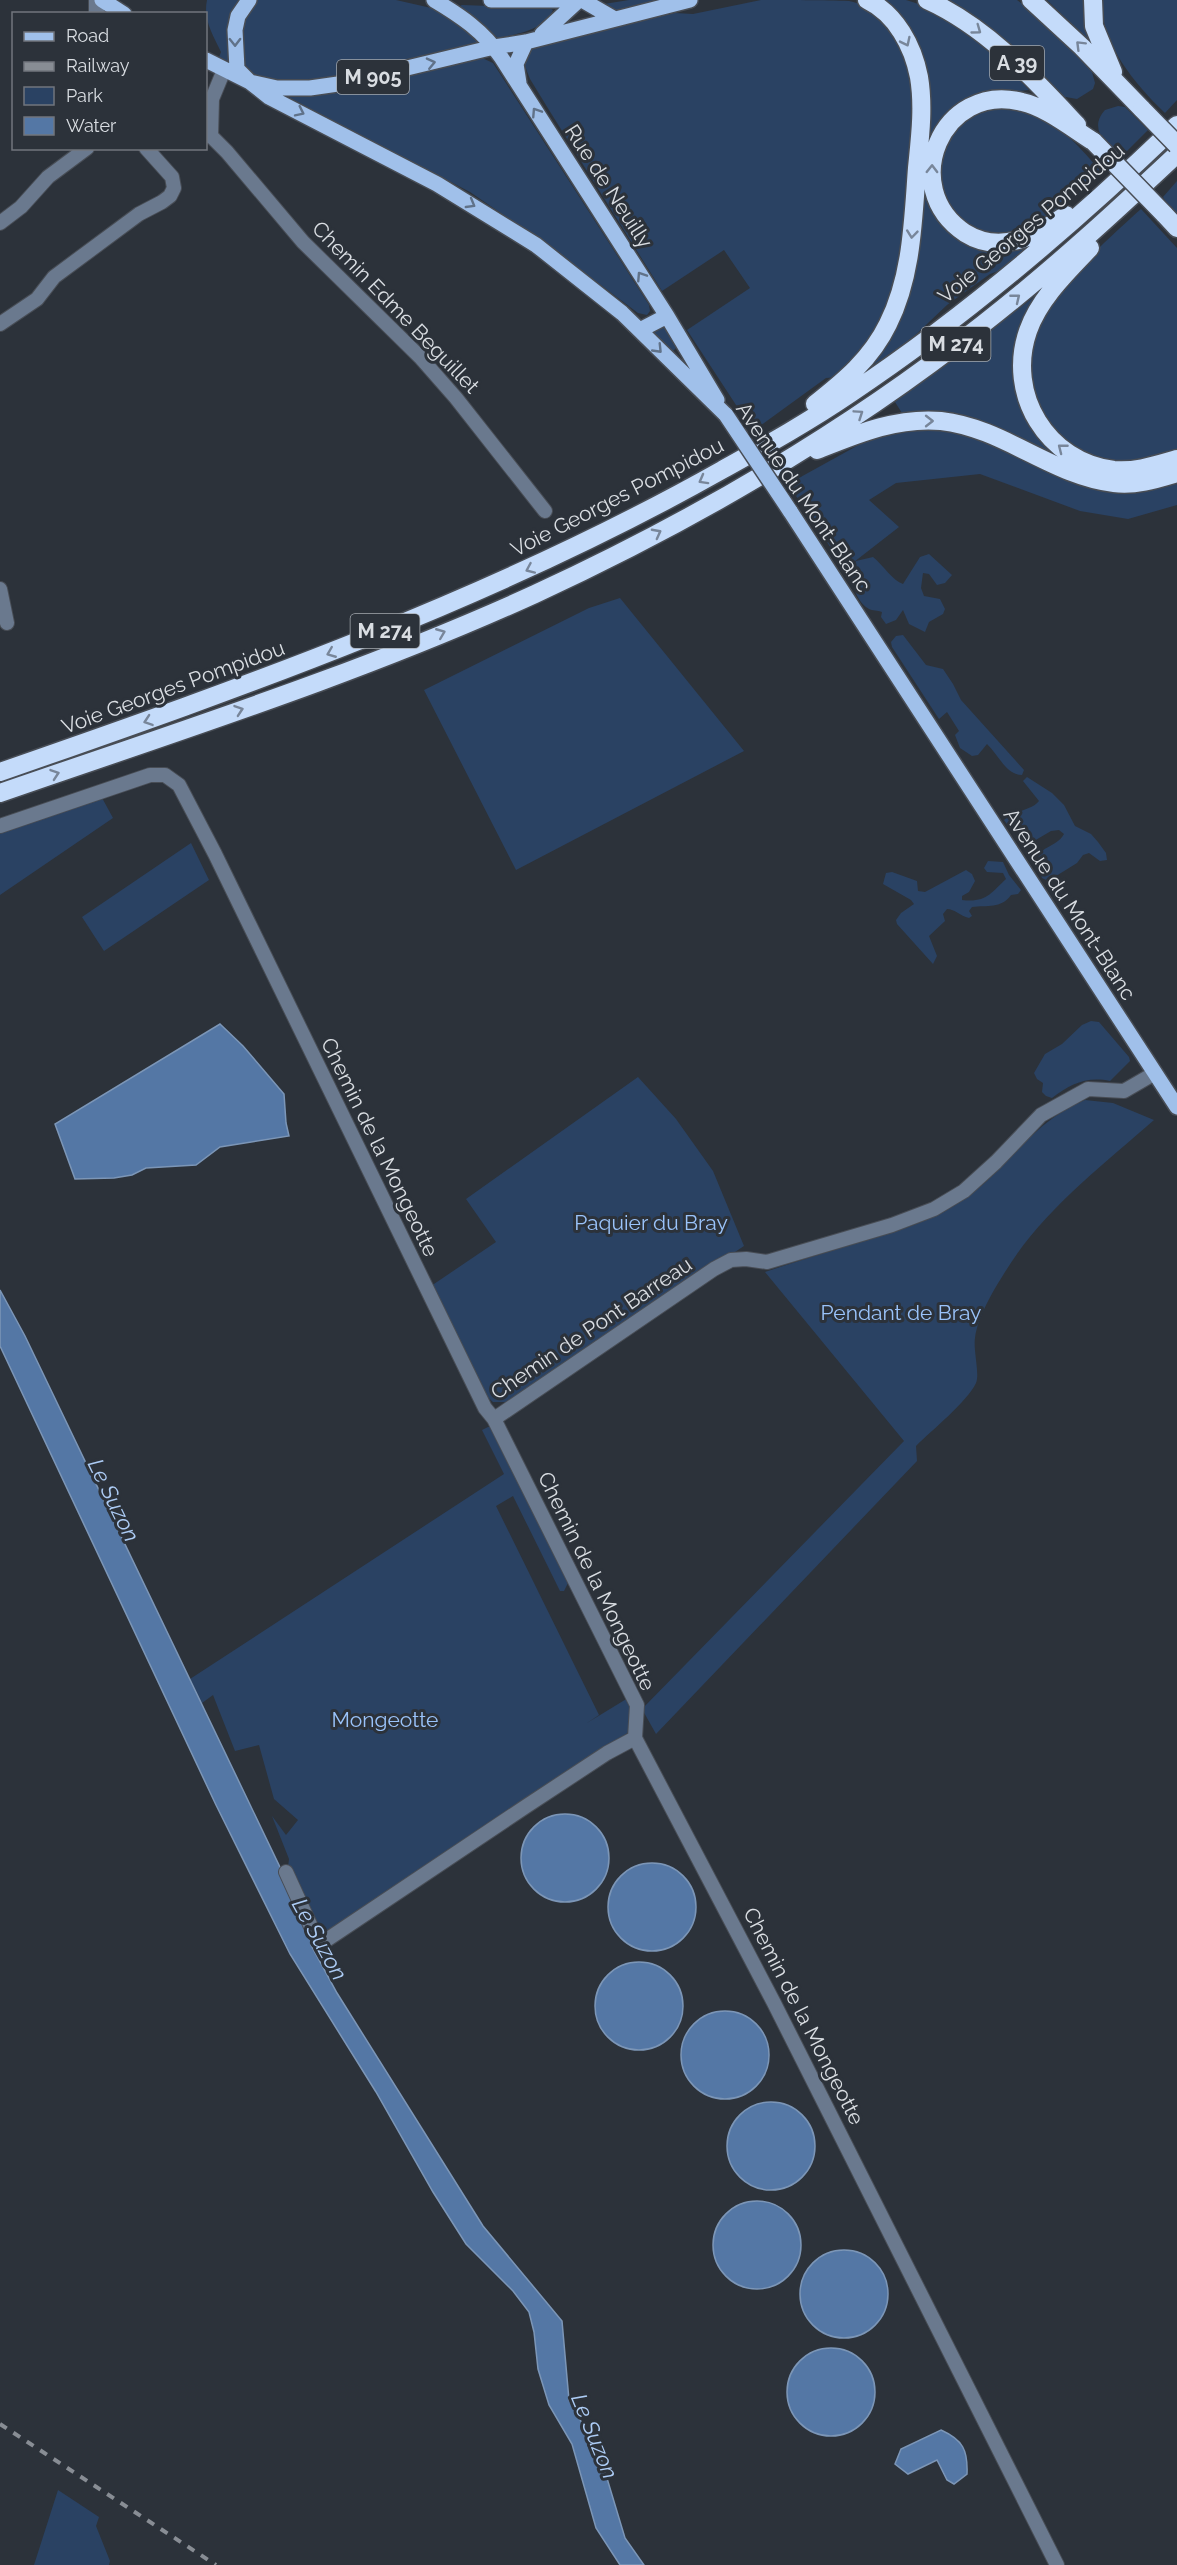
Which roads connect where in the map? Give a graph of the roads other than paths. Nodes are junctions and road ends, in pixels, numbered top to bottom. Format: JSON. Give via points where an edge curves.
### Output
{"nodes":[{"id":1,"x":102,"y":0,"type":"edge"},
{"id":2,"x":249,"y":0,"type":"edge"},
{"id":3,"x":434,"y":0,"type":"edge"},
{"id":4,"x":491,"y":0,"type":"edge"},
{"id":5,"x":564,"y":0,"type":"edge"},
{"id":6,"x":581,"y":0,"type":"edge"},
{"id":7,"x":690,"y":0,"type":"edge"},
{"id":8,"x":867,"y":0,"type":"edge"},
{"id":9,"x":927,"y":0,"type":"edge"},
{"id":10,"x":1031,"y":0,"type":"edge"},
{"id":11,"x":1093,"y":0,"type":"edge"},
{"id":12,"x":121,"y":12,"type":"edge"},
{"id":13,"x":614,"y":18,"type":"junction"},
{"id":14,"x":531,"y":40,"type":"junction"},
{"id":15,"x":494,"y":47,"type":"junction"},
{"id":16,"x":207,"y":61,"type":"edge"},
{"id":17,"x":224,"y":70,"type":"junction"},
{"id":18,"x":250,"y":82,"type":"junction"},
{"id":19,"x":519,"y":86,"type":"junction"},
{"id":20,"x":1120,"y":87,"type":"junction"},
{"id":21,"x":1177,"y":125,"type":"edge"},
{"id":22,"x":208,"y":134,"type":"edge"},
{"id":23,"x":1094,"y":142,"type":"junction"},
{"id":24,"x":1177,"y":145,"type":"edge"},
{"id":25,"x":84,"y":150,"type":"edge"},
{"id":26,"x":148,"y":150,"type":"edge"},
{"id":27,"x":1177,"y":154,"type":"edge"},
{"id":28,"x":1103,"y":196,"type":"junction"},
{"id":29,"x":1125,"y":203,"type":"junction"},
{"id":30,"x":0,"y":223,"type":"edge"},
{"id":31,"x":1177,"y":228,"type":"edge"},
{"id":32,"x":666,"y":316,"type":"junction"},
{"id":33,"x":0,"y":324,"type":"edge"},
{"id":34,"x":640,"y":330,"type":"junction"},
{"id":35,"x":726,"y":415,"type":"junction"},
{"id":36,"x":754,"y":452,"type":"junction"},
{"id":37,"x":1177,"y":459,"type":"edge"},
{"id":38,"x":774,"y":467,"type":"junction"},
{"id":39,"x":1177,"y":473,"type":"edge"},
{"id":40,"x":545,"y":511,"type":"dead end"},
{"id":41,"x":0,"y":589,"type":"edge"},
{"id":42,"x":8,"y":623,"type":"dead end"},
{"id":43,"x":0,"y":772,"type":"edge"},
{"id":44,"x":0,"y":793,"type":"edge"},
{"id":45,"x":0,"y":826,"type":"edge"},
{"id":46,"x":1155,"y":1073,"type":"junction"},
{"id":47,"x":1177,"y":1107,"type":"edge"},
{"id":48,"x":494,"y":1419,"type":"junction"},
{"id":49,"x":635,"y":1738,"type":"junction"},
{"id":50,"x":286,"y":1872,"type":"dead end"},
{"id":51,"x":1057,"y":2565,"type":"edge"}],
"edges":[{"from":1,"to":12,"type":"main road"},
{"from":2,"to":18,"type":"main road","one_way":true,"via":[[238,16],[235,40],[237,69]]},
{"from":3,"to":15,"type":"main road","name":"Rue de Neuilly","via":[[463,17]]},
{"from":4,"to":5,"type":"main road"},
{"from":6,"to":13,"type":"main road"},
{"from":6,"to":14,"type":"main road"},
{"from":7,"to":13,"type":"main road","number":"M 905"},
{"from":8,"to":36,"type":"highway","one_way":true,"via":[[889,17],[906,38],[919,77],[920,133],[907,268],[895,309],[872,352],[847,379]]},
{"from":9,"to":23,"type":"highway","number":"A 39","one_way":true,"via":[[957,16],[1002,50]]},
{"from":20,"to":10,"type":"highway","number":"A 39","one_way":true},
{"from":11,"to":20,"type":"highway","via":[[1096,35]]},
{"from":13,"to":14,"type":"main road","number":"M 905"},
{"from":14,"to":15,"type":"main road","number":"M 905"},
{"from":14,"to":19,"type":"main road","via":[[516,64]]},
{"from":18,"to":15,"type":"main road","number":"M 905","one_way":true,"via":[[277,88],[331,86]]},
{"from":15,"to":19,"type":"main road","name":"Rue de Neuilly"},
{"from":16,"to":17,"type":"main road","name":"Avenue du Mont-Blanc","number":"M 905"},
{"from":17,"to":18,"type":"main road","name":"Avenue du Mont-Blanc","number":"M 905"},
{"from":17,"to":22,"type":"street","name":"Chemin Edme Beguillet","via":[[212,99]]},
{"from":18,"to":34,"type":"main road","name":"Avenue du Mont-Blanc","one_way":true,"via":[[268,97],[485,212],[536,245]]},
{"from":32,"to":19,"type":"main road","name":"Rue de Neuilly","one_way":true},
{"from":20,"to":24,"type":"highway","number":"A 39","bridge":true},
{"from":21,"to":28,"type":"highway","name":"Voie Georges Pompidou","number":"M 274"},
{"from":22,"to":40,"type":"street","name":"Chemin Edme Beguillet","via":[[303,242],[420,357]]},
{"from":28,"to":23,"type":"highway","one_way":true,"via":[[1029,236],[997,243],[960,229],[946,214],[933,189],[932,159],[942,132],[961,112],[977,104],[1000,100],[1029,104]]},
{"from":23,"to":31,"type":"highway","number":"A 39","bridge":true},
{"from":25,"to":30,"type":"street","via":[[48,177]]},
{"from":26,"to":33,"type":"street","via":[[172,177],[174,188],[170,195],[54,277],[37,299]]},
{"from":27,"to":29,"type":"highway","name":"Voie Georges Pompidou","number":"M 274"},
{"from":28,"to":36,"type":"highway","name":"Voie Georges Pompidou","number":"M 274","via":[[921,344],[850,394]]},
{"from":37,"to":29,"type":"highway","one_way":true,"via":[[1126,470],[1081,461],[1042,429],[1023,386],[1022,355],[1036,312]]},
{"from":38,"to":29,"type":"highway","name":"Voie Georges Pompidou","number":"M 274","one_way":true,"via":[[854,417],[980,326]]},
{"from":32,"to":34,"type":"main road"},
{"from":32,"to":35,"type":"main road","name":"Rue de Neuilly"},
{"from":34,"to":35,"type":"main road","name":"Avenue du Mont-Blanc","one_way":true},
{"from":35,"to":46,"type":"main road","name":"Avenue du Mont-Blanc","bridge":true},
{"from":36,"to":43,"type":"highway","name":"Voie Georges Pompidou","number":"M 274","one_way":true,"via":[[607,532],[423,616],[241,688]]},
{"from":38,"to":39,"type":"highway","one_way":true,"via":[[865,431],[926,421],[982,430],[1099,480],[1128,484]]},
{"from":44,"to":38,"type":"highway","name":"Voie Georges Pompidou","number":"M 274","one_way":true,"via":[[316,683],[475,620],[616,554]]},
{"from":41,"to":42,"type":"street"},
{"from":45,"to":48,"type":"street","name":"Chemin de la Mongeotte","via":[[150,775],[165,776],[179,785],[485,1408]]},
{"from":46,"to":47,"type":"main road","name":"Avenue du Mont-Blanc"},
{"from":46,"to":48,"type":"street","name":"Chemin de Pont Barreau","via":[[1124,1091],[1088,1089],[1041,1115],[964,1191],[934,1209],[767,1262],[731,1260]]},
{"from":48,"to":49,"type":"street","name":"Chemin de la Mongeotte","via":[[637,1705]]},
{"from":49,"to":50,"type":"street","via":[[322,1943]]},
{"from":49,"to":51,"type":"street","name":"Chemin de la Mongeotte","via":[[774,2003]]}]}
